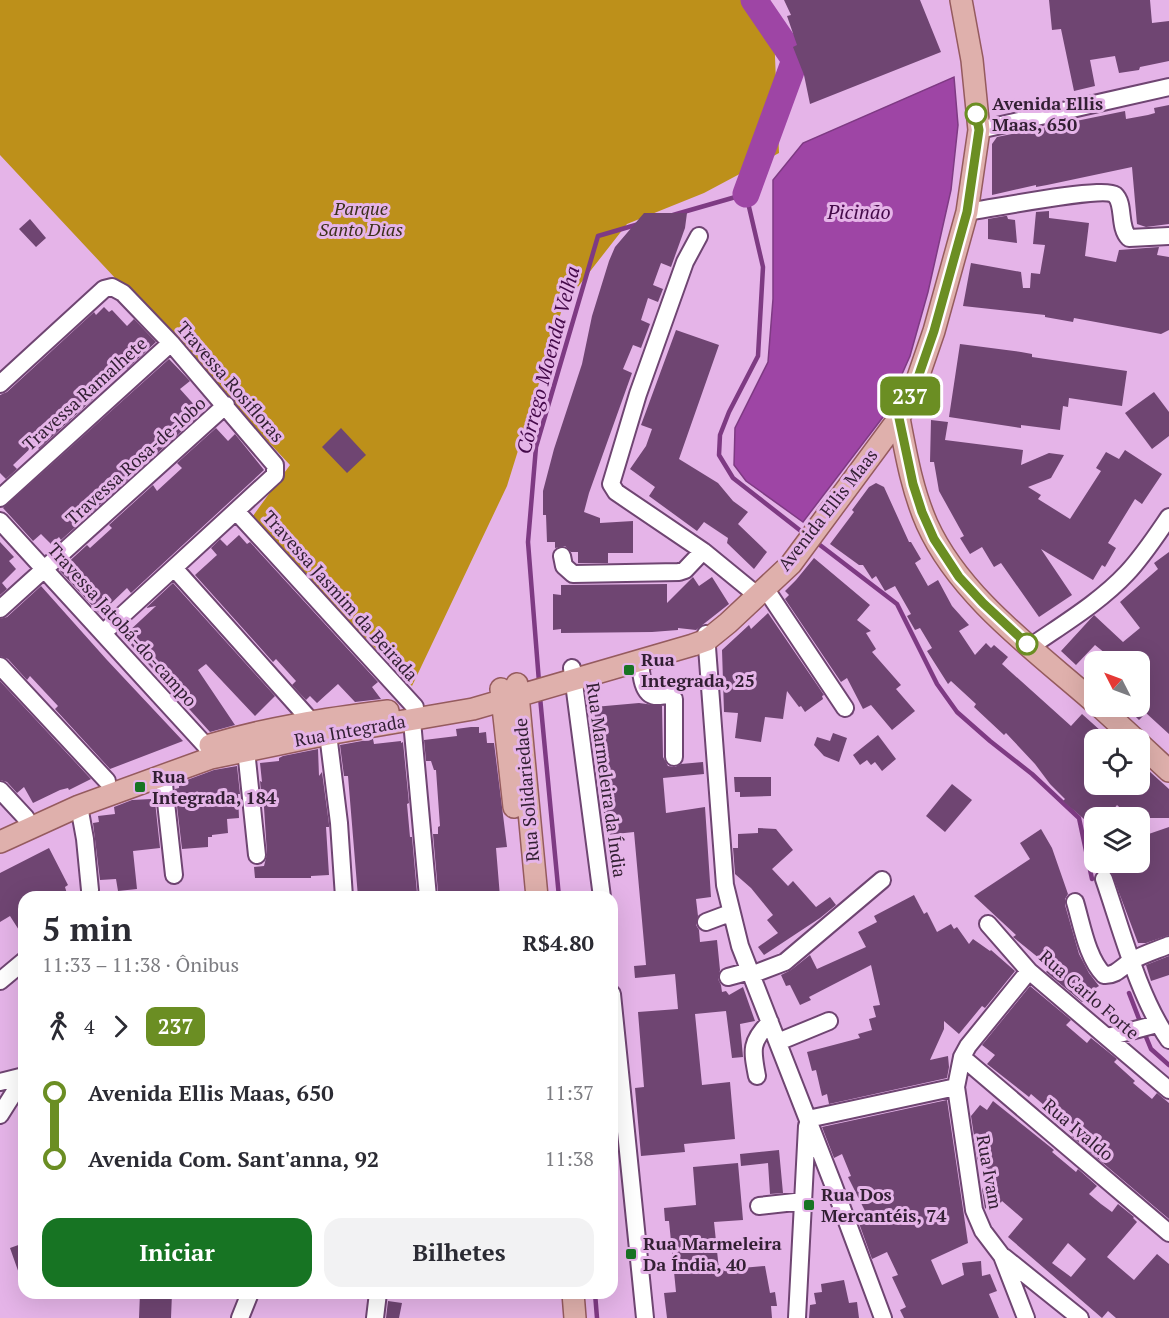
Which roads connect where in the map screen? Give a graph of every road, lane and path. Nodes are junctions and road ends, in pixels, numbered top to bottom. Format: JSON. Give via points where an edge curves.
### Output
{"nodes":[{"id":1,"x":961,"y":0,"type":"edge"},
{"id":2,"x":1169,"y":87,"type":"edge"},
{"id":3,"x":979,"y":130,"type":"junction"},
{"id":4,"x":967,"y":212,"type":"junction"},
{"id":5,"x":699,"y":236,"type":"dead end"},
{"id":6,"x":1169,"y":236,"type":"edge"},
{"id":7,"x":171,"y":343,"type":"junction"},
{"id":8,"x":0,"y":384,"type":"edge"},
{"id":9,"x":226,"y":405,"type":"junction"},
{"id":10,"x":899,"y":418,"type":"junction"},
{"id":11,"x":874,"y":452,"type":"junction"},
{"id":12,"x":908,"y":459,"type":"junction"},
{"id":13,"x":0,"y":498,"type":"edge"},
{"id":14,"x":236,"y":511,"type":"junction"},
{"id":15,"x":1169,"y":517,"type":"edge"},
{"id":16,"x":0,"y":521,"type":"edge"},
{"id":17,"x":703,"y":551,"type":"junction"},
{"id":18,"x":562,"y":556,"type":"dead end"},
{"id":19,"x":174,"y":568,"type":"junction"},
{"id":20,"x":44,"y":569,"type":"junction"},
{"id":21,"x":762,"y":592,"type":"junction"},
{"id":22,"x":0,"y":609,"type":"edge"},
{"id":23,"x":103,"y":633,"type":"junction"},
{"id":24,"x":707,"y":637,"type":"junction"},
{"id":25,"x":1030,"y":647,"type":"junction"},
{"id":26,"x":640,"y":660,"type":"junction"},
{"id":27,"x":0,"y":666,"type":"edge"},
{"id":28,"x":568,"y":675,"type":"junction"},
{"id":29,"x":517,"y":690,"type":"junction"},
{"id":30,"x":1084,"y":694,"type":"edge"},
{"id":31,"x":845,"y":708,"type":"dead end"},
{"id":32,"x":413,"y":714,"type":"junction"},
{"id":33,"x":1111,"y":717,"type":"edge"},
{"id":34,"x":311,"y":720,"type":"junction"},
{"id":35,"x":1124,"y":729,"type":"edge"},
{"id":36,"x":328,"y":734,"type":"junction"},
{"id":37,"x":246,"y":750,"type":"junction"},
{"id":38,"x":209,"y":752,"type":"junction"},
{"id":39,"x":1150,"y":753,"type":"edge"},
{"id":40,"x":674,"y":757,"type":"dead end"},
{"id":41,"x":1169,"y":771,"type":"edge"},
{"id":42,"x":163,"y":775,"type":"junction"},
{"id":43,"x":107,"y":781,"type":"junction"},
{"id":44,"x":0,"y":790,"type":"edge"},
{"id":45,"x":79,"y":806,"type":"junction"},
{"id":46,"x":26,"y":818,"type":"junction"},
{"id":47,"x":0,"y":831,"type":"edge"},
{"id":48,"x":0,"y":842,"type":"edge"},
{"id":49,"x":257,"y":855,"type":"dead end"},
{"id":50,"x":174,"y":875,"type":"dead end"},
{"id":51,"x":1104,"y":879,"type":"dead end"},
{"id":52,"x":882,"y":880,"type":"dead end"},
{"id":53,"x":90,"y":890,"type":"dead end"},
{"id":54,"x":344,"y":891,"type":"edge"},
{"id":55,"x":428,"y":891,"type":"edge"},
{"id":56,"x":522,"y":891,"type":"edge"},
{"id":57,"x":536,"y":891,"type":"edge"},
{"id":58,"x":601,"y":891,"type":"edge"},
{"id":59,"x":1075,"y":902,"type":"dead end"},
{"id":60,"x":730,"y":913,"type":"junction"},
{"id":61,"x":706,"y":922,"type":"dead end"},
{"id":62,"x":988,"y":924,"type":"dead end"},
{"id":63,"x":1169,"y":945,"type":"edge"},
{"id":64,"x":1132,"y":960,"type":"junction"},
{"id":65,"x":18,"y":965,"type":"edge"},
{"id":66,"x":1029,"y":971,"type":"junction"},
{"id":67,"x":750,"y":973,"type":"junction"},
{"id":68,"x":728,"y":977,"type":"dead end"},
{"id":69,"x":1,"y":978,"type":"edge"},
{"id":70,"x":770,"y":1022,"type":"junction"},
{"id":71,"x":829,"y":1022,"type":"dead end"},
{"id":72,"x":1154,"y":1025,"type":"junction"},
{"id":73,"x":1116,"y":1035,"type":"junction"},
{"id":74,"x":1169,"y":1040,"type":"edge"},
{"id":75,"x":778,"y":1042,"type":"junction"},
{"id":76,"x":618,"y":1053,"type":"edge"},
{"id":77,"x":962,"y":1057,"type":"junction"},
{"id":78,"x":757,"y":1076,"type":"dead end"},
{"id":79,"x":18,"y":1078,"type":"edge"},
{"id":80,"x":0,"y":1082,"type":"edge"},
{"id":81,"x":18,"y":1086,"type":"edge"},
{"id":82,"x":956,"y":1087,"type":"junction"},
{"id":83,"x":1169,"y":1090,"type":"edge"},
{"id":84,"x":0,"y":1114,"type":"edge"},
{"id":85,"x":808,"y":1119,"type":"junction"},
{"id":86,"x":804,"y":1201,"type":"junction"},
{"id":87,"x":759,"y":1206,"type":"dead end"},
{"id":88,"x":1169,"y":1233,"type":"edge"},
{"id":89,"x":1002,"y":1256,"type":"junction"},
{"id":90,"x":248,"y":1299,"type":"edge"},
{"id":91,"x":377,"y":1299,"type":"edge"},
{"id":92,"x":558,"y":1299,"type":"edge"},
{"id":93,"x":573,"y":1299,"type":"edge"},
{"id":94,"x":240,"y":1318,"type":"edge"},
{"id":95,"x":375,"y":1318,"type":"edge"},
{"id":96,"x":560,"y":1318,"type":"edge"},
{"id":97,"x":575,"y":1318,"type":"edge"},
{"id":98,"x":645,"y":1318,"type":"edge"},
{"id":99,"x":798,"y":1318,"type":"edge"},
{"id":100,"x":883,"y":1318,"type":"edge"},
{"id":101,"x":1026,"y":1318,"type":"edge"},
{"id":102,"x":1080,"y":1318,"type":"edge"}],
"edges":[{"from":1,"to":3,"type":"main road","name":"Avenida Ellis Maas"},
{"from":2,"to":3,"type":"street"},
{"from":3,"to":4,"type":"main road","name":"Avenida Ellis Maas"},
{"from":4,"to":6,"type":"street","via":[[1109,192],[1117,198],[1129,238]]},
{"from":4,"to":10,"type":"main road","name":"Avenida Ellis Maas","via":[[934,331],[914,389]]},
{"from":5,"to":17,"type":"street","via":[[685,262],[638,394],[611,484],[616,492]]},
{"from":7,"to":8,"type":"street","name":"Travessa Rosifloras","via":[[123,293],[108,287]]},
{"from":7,"to":9,"type":"street","name":"Travessa Rosifloras"},
{"from":7,"to":13,"type":"street","name":"Travessa Ramalhete"},
{"from":9,"to":14,"type":"street","name":"Travessa Rosifloras","via":[[274,461],[276,469],[275,475]]},
{"from":9,"to":20,"type":"street","name":"Travessa Rosa-de-lobo"},
{"from":10,"to":11,"type":"main road","name":"Avenida Ellis Maas"},
{"from":10,"to":12,"type":"main road"},
{"from":11,"to":12,"type":"main road","via":[[892,447]]},
{"from":11,"to":21,"type":"main road","name":"Avenida Ellis Maas","via":[[791,564]]},
{"from":12,"to":25,"type":"main road","via":[[922,512],[946,558],[983,603]]},
{"from":14,"to":19,"type":"street","name":"Travessa Rosifloras"},
{"from":14,"to":32,"type":"street","name":"Travessa Jasmim da Beirada"},
{"from":15,"to":25,"type":"street","via":[[1127,574]]},
{"from":16,"to":20,"type":"street","name":"Travessa Jatobá-do-campo"},
{"from":17,"to":18,"type":"street","via":[[679,572],[573,574],[564,566]]},
{"from":17,"to":21,"type":"street"},
{"from":19,"to":23,"type":"street","name":"Travessa Rosifloras"},
{"from":19,"to":34,"type":"street"},
{"from":20,"to":22,"type":"street","name":"Travessa Rosa-de-lobo"},
{"from":20,"to":23,"type":"street","name":"Travessa Jatobá-do-campo"},
{"from":21,"to":24,"type":"main road","name":"Avenida Ellis Maas"},
{"from":21,"to":31,"type":"street"},
{"from":23,"to":38,"type":"street","name":"Travessa Jatobá-do-campo"},
{"from":24,"to":26,"type":"main road","name":"Rua Integrada"},
{"from":24,"to":28,"type":"main road","name":"Rua Integrada","via":[[644,646]]},
{"from":24,"to":60,"type":"street"},
{"from":25,"to":30,"type":"main road"},
{"from":26,"to":28,"type":"main road","name":"Rua Integrada"},
{"from":26,"to":40,"type":"street","via":[[644,686],[650,694],[665,694],[674,699]]},
{"from":27,"to":43,"type":"street"},
{"from":28,"to":29,"type":"main road","name":"Rua Integrada"},
{"from":28,"to":58,"type":"street","name":"Rua Marmeleira da Índia"},
{"from":29,"to":32,"type":"main road","name":"Rua Integrada"},
{"from":29,"to":56,"type":"main road","name":"Rua Solidariedade"},
{"from":29,"to":57,"type":"main road","name":"Rua Solidariedade"},
{"from":32,"to":34,"type":"main road","name":"Rua Integrada"},
{"from":32,"to":36,"type":"main road","name":"Rua Integrada"},
{"from":32,"to":55,"type":"street"},
{"from":33,"to":35,"type":"main road"},
{"from":34,"to":38,"type":"main road","name":"Rua Integrada","via":[[260,730]]},
{"from":36,"to":37,"type":"main road","name":"Rua Integrada"},
{"from":36,"to":54,"type":"street"},
{"from":37,"to":38,"type":"main road","name":"Rua Integrada"},
{"from":37,"to":49,"type":"street"},
{"from":38,"to":42,"type":"main road","name":"Rua Integrada"},
{"from":38,"to":43,"type":"main road","name":"Rua Integrada"},
{"from":39,"to":41,"type":"main road"},
{"from":42,"to":45,"type":"main road","name":"Rua Integrada"},
{"from":42,"to":50,"type":"street"},
{"from":43,"to":46,"type":"main road","name":"Rua Integrada"},
{"from":44,"to":46,"type":"street"},
{"from":45,"to":48,"type":"main road","name":"Rua Integrada"},
{"from":45,"to":53,"type":"street"},
{"from":46,"to":47,"type":"main road","name":"Rua Integrada"},
{"from":51,"to":64,"type":"street"},
{"from":52,"to":67,"type":"street","via":[[785,962]]},
{"from":59,"to":64,"type":"street","via":[[1100,971],[1110,976]]},
{"from":60,"to":61,"type":"street"},
{"from":60,"to":67,"type":"street"},
{"from":62,"to":66,"type":"street","name":"Rua Carlo Forte"},
{"from":63,"to":64,"type":"street"},
{"from":64,"to":72,"type":"street"},
{"from":65,"to":69,"type":"street"},
{"from":66,"to":73,"type":"street","name":"Rua Carlo Forte"},
{"from":66,"to":77,"type":"street"},
{"from":67,"to":68,"type":"street"},
{"from":67,"to":70,"type":"street"},
{"from":70,"to":75,"type":"street"},
{"from":70,"to":78,"type":"street","via":[[759,1033],[752,1051]]},
{"from":71,"to":75,"type":"street"},
{"from":72,"to":73,"type":"street"},
{"from":72,"to":74,"type":"street"},
{"from":73,"to":83,"type":"street","name":"Rua Carlo Forte"},
{"from":75,"to":85,"type":"street"},
{"from":76,"to":98,"type":"street"},
{"from":77,"to":82,"type":"street","name":"Rua Ivam"},
{"from":77,"to":88,"type":"street","name":"Rua Ivaldo"},
{"from":79,"to":80,"type":"street"},
{"from":81,"to":84,"type":"street"},
{"from":82,"to":85,"type":"street"},
{"from":82,"to":89,"type":"street","name":"Rua Ivam","via":[[974,1210],[983,1231]]},
{"from":85,"to":86,"type":"street"},
{"from":85,"to":100,"type":"street"},
{"from":86,"to":87,"type":"street"},
{"from":86,"to":99,"type":"street"},
{"from":89,"to":101,"type":"street","name":"Rua Ivam"},
{"from":89,"to":102,"type":"street"},
{"from":90,"to":94,"type":"street"},
{"from":91,"to":95,"type":"street"},
{"from":92,"to":96,"type":"main road"},
{"from":93,"to":97,"type":"main road"}]}
